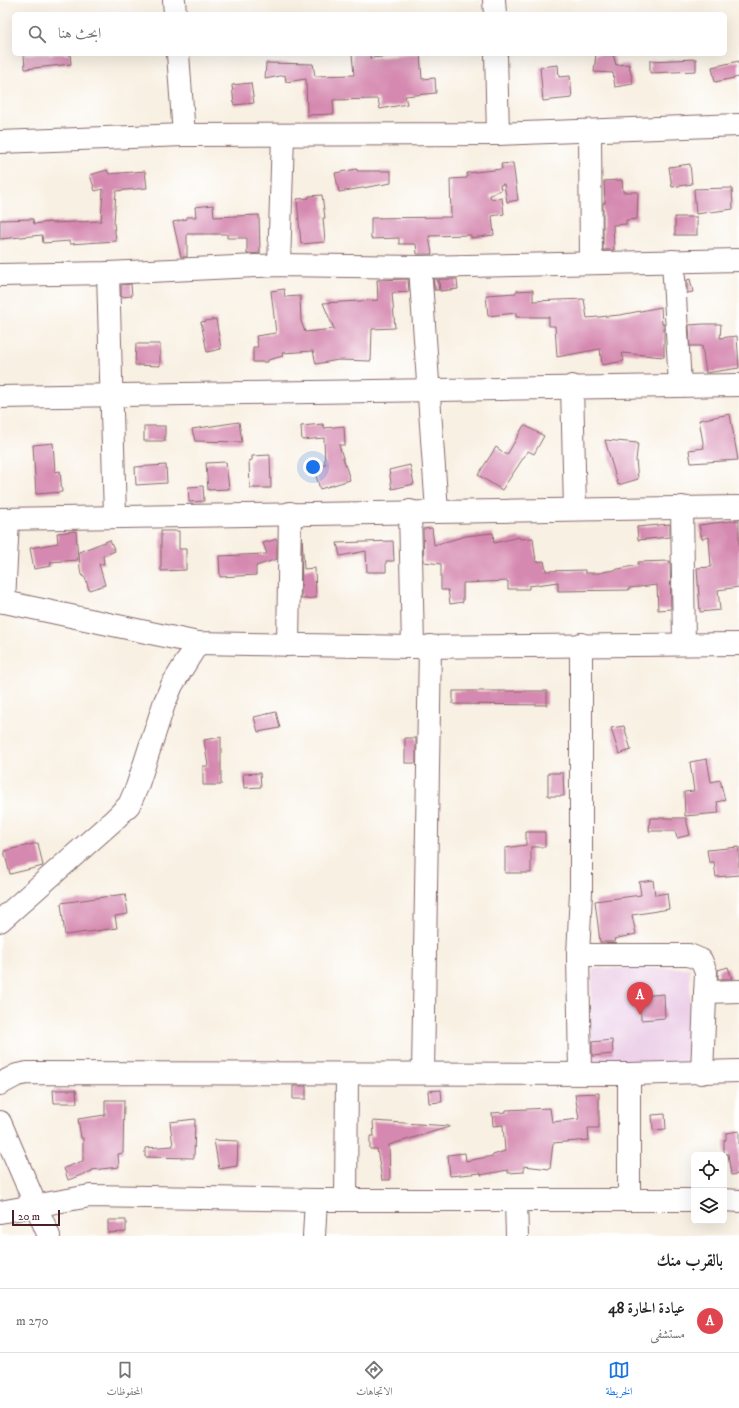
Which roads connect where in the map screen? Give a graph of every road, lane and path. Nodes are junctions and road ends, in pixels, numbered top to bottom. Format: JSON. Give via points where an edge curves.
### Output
{"nodes":[{"id":1,"x":174,"y":0,"type":"edge"},
{"id":2,"x":494,"y":0,"type":"edge"},
{"id":3,"x":175,"y":12,"type":"edge"},
{"id":4,"x":495,"y":12,"type":"edge"},
{"id":5,"x":178,"y":56,"type":"edge"},
{"id":6,"x":496,"y":56,"type":"edge"},
{"id":7,"x":739,"y":126,"type":"edge"},
{"id":8,"x":590,"y":132,"type":"junction"},
{"id":9,"x":498,"y":134,"type":"junction"},
{"id":10,"x":184,"y":135,"type":"junction"},
{"id":11,"x":283,"y":135,"type":"junction"},
{"id":12,"x":0,"y":142,"type":"edge"},
{"id":13,"x":739,"y":260,"type":"edge"},
{"id":14,"x":673,"y":261,"type":"junction"},
{"id":15,"x":591,"y":263,"type":"junction"},
{"id":16,"x":279,"y":266,"type":"junction"},
{"id":17,"x":420,"y":267,"type":"junction"},
{"id":18,"x":108,"y":273,"type":"junction"},
{"id":19,"x":0,"y":275,"type":"edge"},
{"id":20,"x":680,"y":385,"type":"junction"},
{"id":21,"x":739,"y":385,"type":"edge"},
{"id":22,"x":572,"y":386,"type":"junction"},
{"id":23,"x":429,"y":389,"type":"junction"},
{"id":24,"x":112,"y":395,"type":"junction"},
{"id":25,"x":0,"y":397,"type":"edge"},
{"id":26,"x":682,"y":507,"type":"junction"},
{"id":27,"x":739,"y":507,"type":"edge"},
{"id":28,"x":575,"y":509,"type":"junction"},
{"id":29,"x":410,"y":511,"type":"junction"},
{"id":30,"x":437,"y":511,"type":"junction"},
{"id":31,"x":290,"y":513,"type":"junction"},
{"id":32,"x":115,"y":516,"type":"junction"},
{"id":33,"x":4,"y":519,"type":"edge"},
{"id":34,"x":2,"y":602,"type":"edge"},
{"id":35,"x":198,"y":643,"type":"junction"},
{"id":36,"x":580,"y":644,"type":"junction"},
{"id":37,"x":684,"y":644,"type":"junction"},
{"id":38,"x":739,"y":644,"type":"edge"},
{"id":39,"x":288,"y":645,"type":"junction"},
{"id":40,"x":422,"y":646,"type":"junction"},
{"id":41,"x":0,"y":921,"type":"edge"},
{"id":42,"x":578,"y":955,"type":"junction"},
{"id":43,"x":739,"y":991,"type":"edge"},
{"id":44,"x":705,"y":992,"type":"junction"},
{"id":45,"x":739,"y":1071,"type":"edge"},
{"id":46,"x":580,"y":1073,"type":"junction"},
{"id":47,"x":702,"y":1073,"type":"junction"},
{"id":48,"x":347,"y":1074,"type":"junction"},
{"id":49,"x":423,"y":1074,"type":"junction"},
{"id":50,"x":629,"y":1074,"type":"junction"},
{"id":51,"x":0,"y":1084,"type":"edge"},
{"id":52,"x":0,"y":1122,"type":"edge"},
{"id":53,"x":346,"y":1199,"type":"junction"},
{"id":54,"x":629,"y":1199,"type":"junction"},
{"id":55,"x":316,"y":1200,"type":"junction"},
{"id":56,"x":691,"y":1200,"type":"edge"},
{"id":57,"x":727,"y":1200,"type":"edge"},
{"id":58,"x":516,"y":1201,"type":"junction"},
{"id":59,"x":739,"y":1201,"type":"edge"},
{"id":60,"x":36,"y":1206,"type":"junction"},
{"id":61,"x":0,"y":1212,"type":"edge"},
{"id":62,"x":49,"y":1236,"type":"edge"},
{"id":63,"x":314,"y":1236,"type":"edge"},
{"id":64,"x":517,"y":1236,"type":"edge"}],
"edges":[{"from":1,"to":3,"type":"street"},
{"from":2,"to":4,"type":"street"},
{"from":5,"to":10,"type":"street"},
{"from":6,"to":9,"type":"street"},
{"from":7,"to":8,"type":"street"},
{"from":8,"to":9,"type":"street"},
{"from":8,"to":15,"type":"street"},
{"from":9,"to":11,"type":"street"},
{"from":10,"to":11,"type":"street"},
{"from":10,"to":12,"type":"street"},
{"from":11,"to":16,"type":"street"},
{"from":13,"to":14,"type":"street"},
{"from":14,"to":15,"type":"street"},
{"from":14,"to":20,"type":"street"},
{"from":15,"to":17,"type":"street"},
{"from":16,"to":17,"type":"street"},
{"from":16,"to":18,"type":"street"},
{"from":17,"to":23,"type":"street"},
{"from":18,"to":19,"type":"street"},
{"from":18,"to":24,"type":"street"},
{"from":20,"to":21,"type":"street"},
{"from":20,"to":22,"type":"street"},
{"from":22,"to":23,"type":"street"},
{"from":22,"to":28,"type":"street"},
{"from":23,"to":24,"type":"street"},
{"from":23,"to":30,"type":"street"},
{"from":24,"to":25,"type":"street"},
{"from":24,"to":32,"type":"street"},
{"from":26,"to":27,"type":"street"},
{"from":26,"to":28,"type":"street"},
{"from":26,"to":37,"type":"street"},
{"from":28,"to":30,"type":"street"},
{"from":29,"to":30,"type":"street"},
{"from":29,"to":31,"type":"street"},
{"from":29,"to":40,"type":"street"},
{"from":31,"to":32,"type":"street"},
{"from":31,"to":39,"type":"street"},
{"from":32,"to":33,"type":"street"},
{"from":33,"to":34,"type":"street"},
{"from":34,"to":35,"type":"street"},
{"from":35,"to":39,"type":"street"},
{"from":35,"to":41,"type":"street","via":[[172,685],[129,804]]},
{"from":36,"to":37,"type":"street"},
{"from":36,"to":40,"type":"street"},
{"from":36,"to":42,"type":"street","via":[[581,892]]},
{"from":37,"to":38,"type":"street"},
{"from":39,"to":40,"type":"street"},
{"from":40,"to":49,"type":"street"},
{"from":42,"to":44,"type":"street","via":[[689,955],[701,960],[706,972]]},
{"from":42,"to":46,"type":"street"},
{"from":43,"to":44,"type":"street"},
{"from":44,"to":47,"type":"street"},
{"from":45,"to":47,"type":"street"},
{"from":46,"to":49,"type":"street"},
{"from":46,"to":50,"type":"street"},
{"from":47,"to":50,"type":"street"},
{"from":48,"to":49,"type":"street"},
{"from":48,"to":51,"type":"street","via":[[28,1073],[16,1075]]},
{"from":48,"to":53,"type":"street"},
{"from":50,"to":54,"type":"street"},
{"from":52,"to":60,"type":"street"},
{"from":53,"to":55,"type":"street"},
{"from":53,"to":58,"type":"street"},
{"from":54,"to":56,"type":"street"},
{"from":54,"to":58,"type":"street"},
{"from":55,"to":60,"type":"street","via":[[90,1196]]},
{"from":55,"to":63,"type":"street"},
{"from":57,"to":59,"type":"street"},
{"from":58,"to":64,"type":"street"},
{"from":60,"to":61,"type":"street"},
{"from":60,"to":62,"type":"street"}]}
